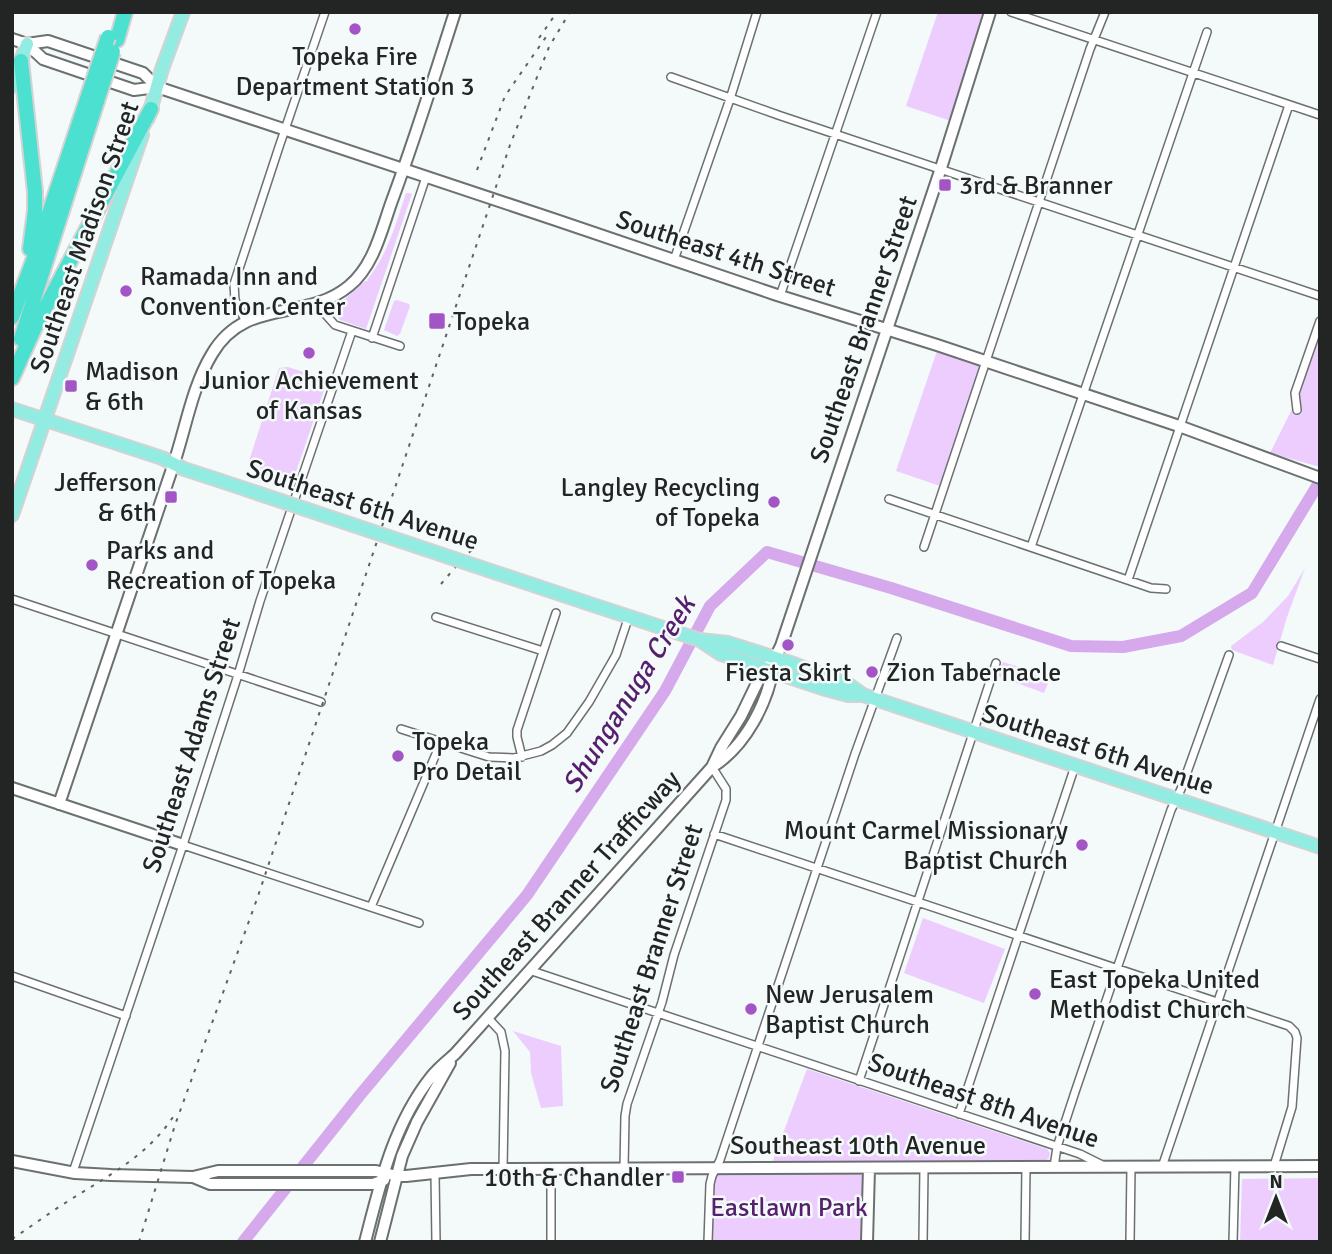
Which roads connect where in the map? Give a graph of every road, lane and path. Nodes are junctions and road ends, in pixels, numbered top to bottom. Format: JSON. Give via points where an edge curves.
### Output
{"nodes":[{"id":1,"x":115,"y":12,"type":"edge"},
{"id":2,"x":125,"y":12,"type":"edge"},
{"id":3,"x":183,"y":12,"type":"edge"},
{"id":4,"x":325,"y":12,"type":"edge"},
{"id":5,"x":455,"y":12,"type":"edge"},
{"id":6,"x":757,"y":12,"type":"edge"},
{"id":7,"x":877,"y":12,"type":"edge"},
{"id":8,"x":1011,"y":12,"type":"edge"},
{"id":9,"x":1105,"y":12,"type":"edge"},
{"id":10,"x":988,"y":16,"type":"edge"},
{"id":11,"x":1207,"y":32,"type":"dead end"},
{"id":12,"x":12,"y":39,"type":"edge"},
{"id":13,"x":112,"y":39,"type":"junction"},
{"id":14,"x":1094,"y":40,"type":"junction"},
{"id":15,"x":26,"y":44,"type":"junction"},
{"id":16,"x":21,"y":61,"type":"junction"},
{"id":17,"x":1194,"y":73,"type":"junction"},
{"id":18,"x":670,"y":77,"type":"dead end"},
{"id":19,"x":12,"y":86,"type":"edge"},
{"id":20,"x":157,"y":87,"type":"junction"},
{"id":21,"x":730,"y":99,"type":"junction"},
{"id":22,"x":92,"y":100,"type":"junction"},
{"id":23,"x":1289,"y":105,"type":"junction"},
{"id":24,"x":151,"y":109,"type":"junction"},
{"id":25,"x":1320,"y":115,"type":"edge"},
{"id":26,"x":285,"y":130,"type":"junction"},
{"id":27,"x":836,"y":133,"type":"junction"},
{"id":28,"x":942,"y":169,"type":"junction"},
{"id":29,"x":403,"y":170,"type":"junction"},
{"id":30,"x":426,"y":177,"type":"junction"},
{"id":31,"x":1040,"y":202,"type":"junction"},
{"id":32,"x":1138,"y":234,"type":"junction"},
{"id":33,"x":674,"y":260,"type":"junction"},
{"id":34,"x":1233,"y":267,"type":"junction"},
{"id":35,"x":27,"y":274,"type":"junction"},
{"id":36,"x":780,"y":296,"type":"junction"},
{"id":37,"x":1320,"y":296,"type":"edge"},
{"id":38,"x":320,"y":303,"type":"junction"},
{"id":39,"x":12,"y":317,"type":"edge"},
{"id":40,"x":246,"y":321,"type":"junction"},
{"id":41,"x":1320,"y":321,"type":"edge"},
{"id":42,"x":887,"y":329,"type":"junction"},
{"id":43,"x":352,"y":331,"type":"junction"},
{"id":44,"x":372,"y":338,"type":"junction"},
{"id":45,"x":400,"y":346,"type":"dead end"},
{"id":46,"x":986,"y":362,"type":"junction"},
{"id":47,"x":12,"y":367,"type":"edge"},
{"id":48,"x":12,"y":378,"type":"edge"},
{"id":49,"x":1083,"y":394,"type":"junction"},
{"id":50,"x":1297,"y":410,"type":"dead end"},
{"id":51,"x":18,"y":411,"type":"edge"},
{"id":52,"x":45,"y":421,"type":"junction"},
{"id":53,"x":1179,"y":426,"type":"junction"},
{"id":54,"x":173,"y":464,"type":"junction"},
{"id":55,"x":1320,"y":478,"type":"edge"},
{"id":56,"x":890,"y":499,"type":"dead end"},
{"id":57,"x":935,"y":514,"type":"junction"},
{"id":58,"x":12,"y":515,"type":"edge"},
{"id":59,"x":924,"y":547,"type":"dead end"},
{"id":60,"x":1031,"y":547,"type":"junction"},
{"id":61,"x":1128,"y":580,"type":"junction"},
{"id":62,"x":1166,"y":589,"type":"dead end"},
{"id":63,"x":12,"y":599,"type":"edge"},
{"id":64,"x":556,"y":613,"type":"dead end"},
{"id":65,"x":629,"y":616,"type":"junction"},
{"id":66,"x":436,"y":617,"type":"dead end"},
{"id":67,"x":117,"y":634,"type":"junction"},
{"id":68,"x":897,"y":638,"type":"dead end"},
{"id":69,"x":1281,"y":646,"type":"dead end"},
{"id":70,"x":543,"y":651,"type":"junction"},
{"id":71,"x":1228,"y":655,"type":"dead end"},
{"id":72,"x":1320,"y":659,"type":"edge"},
{"id":73,"x":996,"y":663,"type":"dead end"},
{"id":74,"x":771,"y":666,"type":"junction"},
{"id":75,"x":238,"y":675,"type":"junction"},
{"id":76,"x":869,"y":697,"type":"junction"},
{"id":77,"x":1320,"y":699,"type":"edge"},
{"id":78,"x":321,"y":702,"type":"dead end"},
{"id":79,"x":401,"y":729,"type":"dead end"},
{"id":80,"x":974,"y":732,"type":"junction"},
{"id":81,"x":441,"y":742,"type":"junction"},
{"id":82,"x":522,"y":757,"type":"junction"},
{"id":83,"x":1075,"y":766,"type":"junction"},
{"id":84,"x":712,"y":767,"type":"junction"},
{"id":85,"x":12,"y":788,"type":"edge"},
{"id":86,"x":1176,"y":799,"type":"junction"},
{"id":87,"x":60,"y":804,"type":"junction"},
{"id":88,"x":1274,"y":832,"type":"junction"},
{"id":89,"x":714,"y":834,"type":"junction"},
{"id":90,"x":183,"y":845,"type":"junction"},
{"id":91,"x":1320,"y":847,"type":"edge"},
{"id":92,"x":818,"y":869,"type":"junction"},
{"id":93,"x":918,"y":902,"type":"junction"},
{"id":94,"x":371,"y":907,"type":"junction"},
{"id":95,"x":419,"y":923,"type":"dead end"},
{"id":96,"x":1018,"y":936,"type":"junction"},
{"id":97,"x":1118,"y":969,"type":"junction"},
{"id":98,"x":529,"y":970,"type":"junction"},
{"id":99,"x":12,"y":976,"type":"edge"},
{"id":100,"x":1218,"y":1002,"type":"junction"},
{"id":101,"x":659,"y":1013,"type":"junction"},
{"id":102,"x":126,"y":1016,"type":"junction"},
{"id":103,"x":487,"y":1017,"type":"junction"},
{"id":104,"x":759,"y":1047,"type":"junction"},
{"id":105,"x":454,"y":1054,"type":"junction"},
{"id":106,"x":859,"y":1081,"type":"junction"},
{"id":107,"x":959,"y":1114,"type":"junction"},
{"id":108,"x":1057,"y":1147,"type":"junction"},
{"id":109,"x":12,"y":1161,"type":"edge"},
{"id":110,"x":1235,"y":1166,"type":"junction"},
{"id":111,"x":1274,"y":1166,"type":"junction"},
{"id":112,"x":1320,"y":1166,"type":"edge"},
{"id":113,"x":1026,"y":1167,"type":"junction"},
{"id":114,"x":1054,"y":1167,"type":"junction"},
{"id":115,"x":1105,"y":1167,"type":"junction"},
{"id":116,"x":1131,"y":1167,"type":"junction"},
{"id":117,"x":1162,"y":1167,"type":"junction"},
{"id":118,"x":624,"y":1168,"type":"junction"},
{"id":119,"x":716,"y":1168,"type":"junction"},
{"id":120,"x":869,"y":1168,"type":"junction"},
{"id":121,"x":924,"y":1168,"type":"junction"},
{"id":122,"x":503,"y":1169,"type":"junction"},
{"id":123,"x":551,"y":1169,"type":"junction"},
{"id":124,"x":73,"y":1172,"type":"junction"},
{"id":125,"x":435,"y":1174,"type":"junction"},
{"id":126,"x":397,"y":1176,"type":"junction"},
{"id":127,"x":193,"y":1177,"type":"junction"},
{"id":128,"x":383,"y":1177,"type":"junction"},
{"id":129,"x":365,"y":1242,"type":"edge"},
{"id":130,"x":380,"y":1242,"type":"edge"},
{"id":131,"x":436,"y":1242,"type":"edge"},
{"id":132,"x":551,"y":1242,"type":"edge"},
{"id":133,"x":708,"y":1242,"type":"edge"},
{"id":134,"x":867,"y":1242,"type":"edge"},
{"id":135,"x":923,"y":1242,"type":"edge"},
{"id":136,"x":1025,"y":1242,"type":"edge"},
{"id":137,"x":1130,"y":1242,"type":"edge"},
{"id":138,"x":1233,"y":1242,"type":"edge"}],
"edges":[{"from":1,"to":13,"type":"highway"},
{"from":2,"to":13,"type":"highway"},
{"from":3,"to":20,"type":"main road","name":"Southeast Madison Street"},
{"from":4,"to":26,"type":"street"},
{"from":5,"to":29,"type":"main road"},
{"from":6,"to":21,"type":"street"},
{"from":7,"to":27,"type":"street"},
{"from":8,"to":14,"type":"street"},
{"from":9,"to":14,"type":"street"},
{"from":10,"to":28,"type":"main road","name":"Southeast Branner Street"},
{"from":11,"to":17,"type":"street"},
{"from":12,"to":15,"type":"main road","name":"Southeast 4th Street"},
{"from":13,"to":22,"type":"highway","bridge":true},
{"from":14,"to":17,"type":"street"},
{"from":14,"to":31,"type":"street"},
{"from":15,"to":16,"type":"main road"},
{"from":15,"to":20,"type":"main road","name":"Southeast 4th Street","via":[[43,59],[134,90]]},
{"from":15,"to":20,"type":"main road","name":"Southeast 4th Street","via":[[48,41],[143,73]]},
{"from":16,"to":19,"type":"main road"},
{"from":16,"to":35,"type":"highway","via":[[35,192]]},
{"from":17,"to":23,"type":"street"},
{"from":17,"to":32,"type":"street"},
{"from":18,"to":21,"type":"street"},
{"from":20,"to":24,"type":"main road","name":"Southeast Madison Street"},
{"from":20,"to":26,"type":"main road","name":"Southeast 4th Street"},
{"from":21,"to":27,"type":"street"},
{"from":21,"to":33,"type":"street"},
{"from":22,"to":35,"type":"highway"},
{"from":22,"to":47,"type":"highway"},
{"from":23,"to":25,"type":"street"},
{"from":23,"to":34,"type":"street"},
{"from":24,"to":48,"type":"highway"},
{"from":24,"to":52,"type":"main road","name":"Southeast Madison Street"},
{"from":26,"to":29,"type":"main road","name":"Southeast 4th Street"},
{"from":26,"to":40,"type":"street","via":[[234,285],[235,300]]},
{"from":27,"to":28,"type":"street"},
{"from":27,"to":36,"type":"street"},
{"from":28,"to":31,"type":"street"},
{"from":28,"to":42,"type":"main road","name":"Southeast Branner Street"},
{"from":29,"to":30,"type":"main road","name":"Southeast 4th Street"},
{"from":29,"to":38,"type":"main road","via":[[371,259],[357,280]]},
{"from":30,"to":33,"type":"main road","name":"Southeast 4th Street"},
{"from":30,"to":44,"type":"street"},
{"from":31,"to":32,"type":"street"},
{"from":31,"to":46,"type":"street"},
{"from":32,"to":34,"type":"street"},
{"from":32,"to":49,"type":"street"},
{"from":33,"to":36,"type":"main road","name":"Southeast 4th Street"},
{"from":34,"to":37,"type":"street"},
{"from":34,"to":53,"type":"street"},
{"from":35,"to":39,"type":"highway"},
{"from":36,"to":42,"type":"main road","name":"Southeast 4th Street"},
{"from":38,"to":40,"type":"main road"},
{"from":38,"to":43,"type":"street","via":[[330,321]]},
{"from":40,"to":54,"type":"main road","via":[[213,351]]},
{"from":41,"to":50,"type":"street","via":[[1296,393]]},
{"from":42,"to":46,"type":"main road","name":"Southeast 4th Street"},
{"from":42,"to":74,"type":"main road","name":"Southeast Branner Street"},
{"from":43,"to":44,"type":"street"},
{"from":43,"to":75,"type":"street","name":"Southeast Adams Street"},
{"from":44,"to":45,"type":"street"},
{"from":46,"to":49,"type":"main road","name":"Southeast 4th Street"},
{"from":46,"to":57,"type":"street"},
{"from":49,"to":53,"type":"main road","name":"Southeast 4th Street"},
{"from":49,"to":60,"type":"street"},
{"from":51,"to":52,"type":"main road","name":"Southeast 6th Avenue"},
{"from":52,"to":54,"type":"main road","name":"Southeast 6th Avenue"},
{"from":52,"to":58,"type":"main road","name":"Southeast Madison Street"},
{"from":53,"to":55,"type":"main road","name":"Southeast 4th Street"},
{"from":53,"to":61,"type":"street"},
{"from":54,"to":65,"type":"main road","name":"Southeast 6th Avenue","bridge":true},
{"from":54,"to":67,"type":"main road"},
{"from":56,"to":57,"type":"street"},
{"from":57,"to":59,"type":"street"},
{"from":57,"to":60,"type":"street"},
{"from":60,"to":61,"type":"street"},
{"from":61,"to":62,"type":"street"},
{"from":63,"to":67,"type":"street"},
{"from":64,"to":70,"type":"street"},
{"from":65,"to":74,"type":"main road","name":"Southeast 6th Avenue"},
{"from":65,"to":82,"type":"street","via":[[616,655],[567,733],[541,751]]},
{"from":66,"to":70,"type":"street"},
{"from":67,"to":75,"type":"street"},
{"from":67,"to":87,"type":"main road"},
{"from":68,"to":76,"type":"street"},
{"from":69,"to":72,"type":"street"},
{"from":70,"to":82,"type":"street","via":[[517,730]]},
{"from":71,"to":86,"type":"street"},
{"from":73,"to":80,"type":"street"},
{"from":74,"to":76,"type":"main road","name":"Southeast 6th Avenue","via":[[848,695]]},
{"from":74,"to":84,"type":"main road","name":"Southeast Branner Street","via":[[759,678]]},
{"from":75,"to":78,"type":"street"},
{"from":75,"to":90,"type":"street","name":"Southeast Adams Street"},
{"from":76,"to":80,"type":"main road","name":"Southeast 6th Avenue"},
{"from":76,"to":92,"type":"street"},
{"from":77,"to":88,"type":"street"},
{"from":79,"to":81,"type":"street"},
{"from":80,"to":83,"type":"main road","name":"Southeast 6th Avenue"},
{"from":80,"to":93,"type":"street"},
{"from":81,"to":82,"type":"street","via":[[489,757]]},
{"from":81,"to":94,"type":"street"},
{"from":83,"to":86,"type":"main road","name":"Southeast 6th Avenue"},
{"from":83,"to":96,"type":"street"},
{"from":84,"to":89,"type":"street","name":"Southeast Branner Street","via":[[726,789]]},
{"from":84,"to":98,"type":"main road","name":"Southeast Branner Trafficway"},
{"from":85,"to":87,"type":"main road"},
{"from":86,"to":88,"type":"main road","name":"Southeast 6th Avenue"},
{"from":86,"to":97,"type":"street"},
{"from":87,"to":90,"type":"main road"},
{"from":88,"to":91,"type":"main road","name":"Southeast 6th Avenue"},
{"from":88,"to":100,"type":"street"},
{"from":89,"to":92,"type":"street"},
{"from":89,"to":101,"type":"street","name":"Southeast Branner Street"},
{"from":90,"to":94,"type":"street"},
{"from":90,"to":102,"type":"street","name":"Southeast Adams Street"},
{"from":92,"to":93,"type":"street"},
{"from":92,"to":104,"type":"street"},
{"from":93,"to":96,"type":"street"},
{"from":93,"to":106,"type":"street"},
{"from":94,"to":95,"type":"street"},
{"from":96,"to":97,"type":"street"},
{"from":96,"to":107,"type":"street"},
{"from":97,"to":100,"type":"street"},
{"from":97,"to":108,"type":"street"},
{"from":98,"to":101,"type":"street","name":"Southeast 8th Avenue"},
{"from":98,"to":103,"type":"main road","name":"Southeast Branner Trafficway"},
{"from":99,"to":102,"type":"street"},
{"from":100,"to":111,"type":"street","via":[[1296,1032],[1292,1111]]},
{"from":100,"to":117,"type":"street"},
{"from":101,"to":104,"type":"street","name":"Southeast 8th Avenue"},
{"from":101,"to":118,"type":"street","name":"Southeast Branner Street","via":[[627,1104]]},
{"from":102,"to":124,"type":"street","name":"Southeast Adams Street"},
{"from":103,"to":105,"type":"main road","name":"Southeast Branner Trafficway"},
{"from":103,"to":122,"type":"street","via":[[501,1032],[505,1051]]},
{"from":104,"to":106,"type":"street","name":"Southeast 8th Avenue"},
{"from":104,"to":119,"type":"street"},
{"from":105,"to":126,"type":"main road","name":"Southeast Branner Trafficway","via":[[417,1122]]},
{"from":105,"to":128,"type":"main road","name":"Southeast Branner Trafficway","via":[[432,1075],[411,1107]]},
{"from":106,"to":107,"type":"street","name":"Southeast 8th Avenue"},
{"from":107,"to":108,"type":"street","name":"Southeast 8th Avenue"},
{"from":108,"to":114,"type":"street"},
{"from":108,"to":115,"type":"street","name":"Southeast 8th Avenue"},
{"from":109,"to":124,"type":"main road","name":"Southeast 10th Avenue"},
{"from":110,"to":111,"type":"main road","name":"Southeast 10th Avenue"},
{"from":110,"to":117,"type":"main road","name":"Southeast 10th Avenue"},
{"from":110,"to":138,"type":"street"},
{"from":111,"to":112,"type":"main road","name":"Southeast 10th Avenue"},
{"from":113,"to":114,"type":"main road","name":"Southeast 10th Avenue"},
{"from":113,"to":121,"type":"main road","name":"Southeast 10th Avenue"},
{"from":113,"to":136,"type":"street"},
{"from":114,"to":115,"type":"main road","name":"Southeast 10th Avenue"},
{"from":115,"to":116,"type":"main road","name":"Southeast 10th Avenue"},
{"from":116,"to":117,"type":"main road","name":"Southeast 10th Avenue"},
{"from":116,"to":137,"type":"street"},
{"from":118,"to":119,"type":"main road","name":"Southeast 10th Avenue"},
{"from":118,"to":123,"type":"main road","name":"Southeast 10th Avenue"},
{"from":119,"to":120,"type":"main road","name":"Southeast 10th Avenue"},
{"from":119,"to":133,"type":"street","via":[[710,1184]]},
{"from":120,"to":121,"type":"main road","name":"Southeast 10th Avenue"},
{"from":120,"to":134,"type":"main road"},
{"from":121,"to":135,"type":"street"},
{"from":122,"to":123,"type":"main road","name":"Southeast 10th Avenue"},
{"from":122,"to":125,"type":"main road","name":"Southeast 10th Avenue"},
{"from":123,"to":132,"type":"street"},
{"from":124,"to":127,"type":"main road","name":"Southeast 10th Avenue"},
{"from":125,"to":126,"type":"main road","name":"Southeast 10th Avenue"},
{"from":125,"to":131,"type":"street"},
{"from":126,"to":128,"type":"main road","name":"Southeast 10th Avenue"},
{"from":126,"to":130,"type":"main road","name":"Southeast Branner Trafficway"},
{"from":127,"to":128,"type":"main road","name":"Southeast 10th Avenue","via":[[218,1171],[376,1171]]},
{"from":127,"to":128,"type":"main road","name":"Southeast 10th Avenue","via":[[210,1184],[373,1184]]},
{"from":128,"to":129,"type":"main road","name":"Southeast Branner Trafficway"}]}
